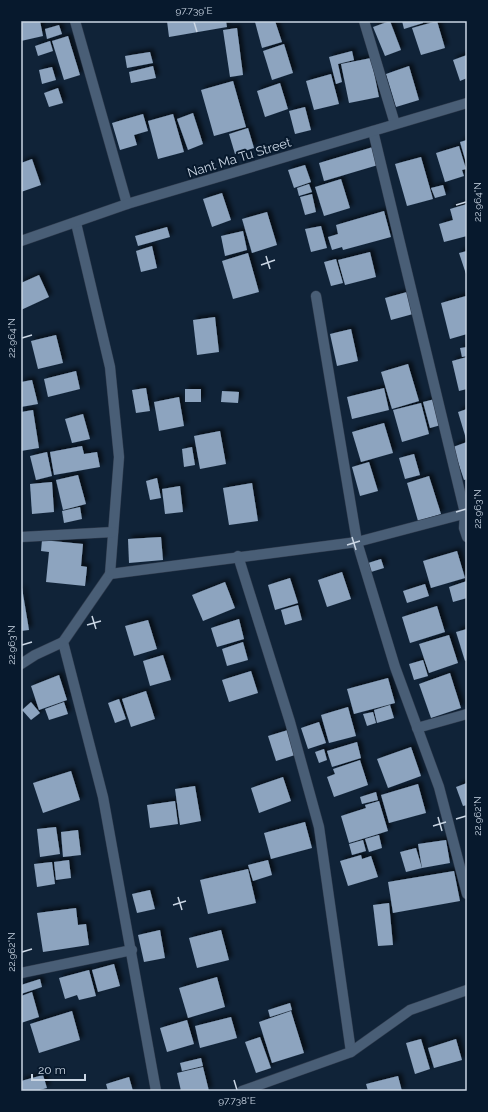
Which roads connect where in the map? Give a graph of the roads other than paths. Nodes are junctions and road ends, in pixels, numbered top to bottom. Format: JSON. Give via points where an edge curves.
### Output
{"nodes":[{"id":1,"x":75,"y":21,"type":"edge"},
{"id":2,"x":364,"y":21,"type":"edge"},
{"id":3,"x":467,"y":103,"type":"edge"},
{"id":4,"x":395,"y":124,"type":"junction"},
{"id":5,"x":373,"y":131,"type":"junction"},
{"id":6,"x":127,"y":204,"type":"junction"},
{"id":7,"x":76,"y":223,"type":"junction"},
{"id":8,"x":21,"y":241,"type":"edge"},
{"id":9,"x":316,"y":296,"type":"dead end"},
{"id":10,"x":466,"y":513,"type":"edge"},
{"id":11,"x":113,"y":532,"type":"junction"},
{"id":12,"x":21,"y":537,"type":"edge"},
{"id":13,"x":467,"y":537,"type":"edge"},
{"id":14,"x":357,"y":542,"type":"junction"},
{"id":15,"x":238,"y":556,"type":"junction"},
{"id":16,"x":110,"y":574,"type":"junction"},
{"id":17,"x":63,"y":642,"type":"junction"},
{"id":18,"x":21,"y":664,"type":"edge"},
{"id":19,"x":467,"y":714,"type":"edge"},
{"id":20,"x":417,"y":728,"type":"junction"},
{"id":21,"x":467,"y":894,"type":"edge"},
{"id":22,"x":132,"y":950,"type":"junction"},
{"id":23,"x":21,"y":973,"type":"edge"},
{"id":24,"x":467,"y":990,"type":"edge"},
{"id":25,"x":351,"y":1052,"type":"junction"},
{"id":26,"x":156,"y":1091,"type":"edge"},
{"id":27,"x":242,"y":1091,"type":"edge"}],
"edges":[{"from":1,"to":6,"type":"street"},
{"from":2,"to":4,"type":"street"},
{"from":3,"to":4,"type":"street","name":"Nant Ma Tu Street"},
{"from":4,"to":5,"type":"street","name":"Nant Ma Tu Street"},
{"from":5,"to":6,"type":"street","name":"Nant Ma Tu Street"},
{"from":5,"to":10,"type":"street"},
{"from":6,"to":7,"type":"street","name":"Nant Ma Tu Street"},
{"from":7,"to":8,"type":"street","name":"Nant Ma Tu Street"},
{"from":7,"to":11,"type":"street","via":[[110,367],[119,457]]},
{"from":9,"to":14,"type":"street"},
{"from":10,"to":13,"type":"street","via":[[464,528]]},
{"from":10,"to":14,"type":"street"},
{"from":11,"to":12,"type":"street"},
{"from":11,"to":16,"type":"street"},
{"from":14,"to":15,"type":"street"},
{"from":14,"to":20,"type":"street","via":[[395,667]]},
{"from":15,"to":16,"type":"street"},
{"from":15,"to":25,"type":"street","via":[[290,722],[319,828]]},
{"from":16,"to":17,"type":"street"},
{"from":17,"to":18,"type":"street"},
{"from":17,"to":22,"type":"street","via":[[103,797]]},
{"from":19,"to":20,"type":"street"},
{"from":20,"to":21,"type":"street","via":[[439,787]]},
{"from":22,"to":23,"type":"street"},
{"from":22,"to":26,"type":"street"},
{"from":24,"to":25,"type":"street","via":[[410,1010]]},
{"from":25,"to":27,"type":"street"}]}
